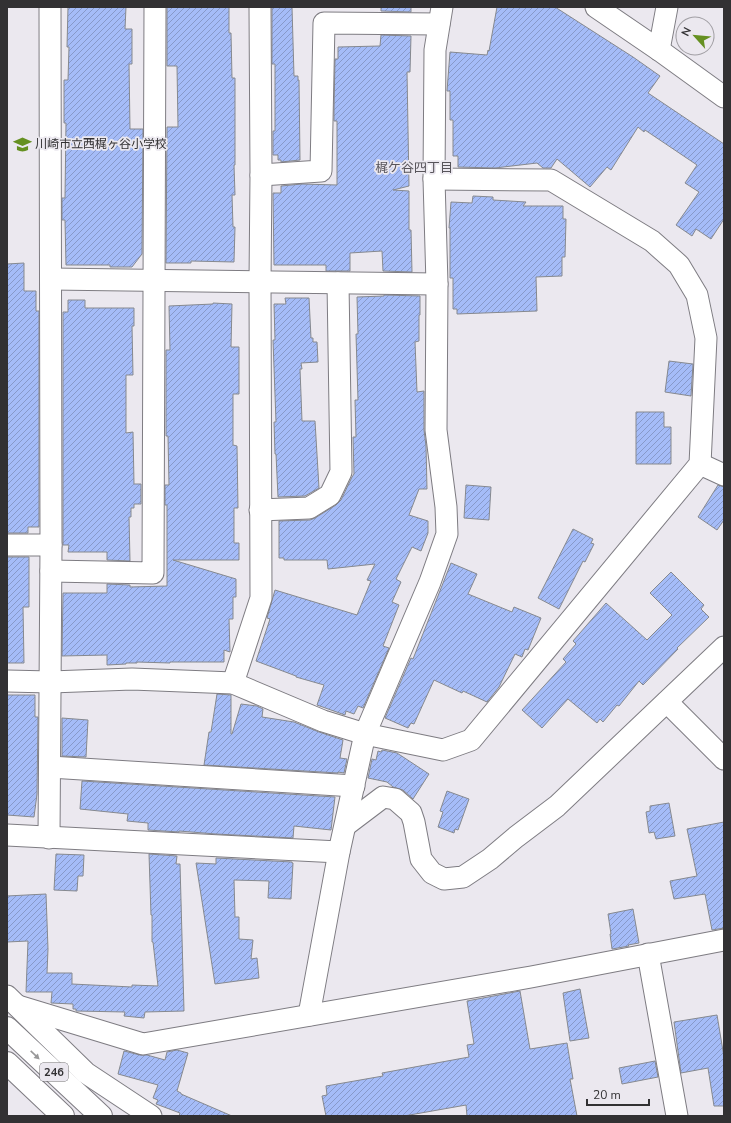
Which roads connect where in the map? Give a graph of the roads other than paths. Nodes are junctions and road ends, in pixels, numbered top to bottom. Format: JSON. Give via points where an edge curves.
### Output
{"nodes":[{"id":1,"x":50,"y":7,"type":"edge"},
{"id":2,"x":155,"y":7,"type":"edge"},
{"id":3,"x":260,"y":7,"type":"edge"},
{"id":4,"x":596,"y":7,"type":"edge"},
{"id":5,"x":667,"y":7,"type":"edge"},
{"id":6,"x":441,"y":16,"type":"edge"},
{"id":7,"x":659,"y":50,"type":"junction"},
{"id":8,"x":724,"y":97,"type":"edge"},
{"id":9,"x":261,"y":175,"type":"junction"},
{"id":10,"x":434,"y":179,"type":"junction"},
{"id":11,"x":51,"y":279,"type":"junction"},
{"id":12,"x":154,"y":280,"type":"junction"},
{"id":13,"x":260,"y":282,"type":"junction"},
{"id":14,"x":338,"y":283,"type":"junction"},
{"id":15,"x":437,"y":284,"type":"junction"},
{"id":16,"x":700,"y":464,"type":"junction"},
{"id":17,"x":724,"y":475,"type":"edge"},
{"id":18,"x":260,"y":510,"type":"junction"},
{"id":19,"x":7,"y":545,"type":"edge"},
{"id":20,"x":51,"y":545,"type":"junction"},
{"id":21,"x":51,"y":571,"type":"junction"},
{"id":22,"x":724,"y":647,"type":"edge"},
{"id":23,"x":7,"y":682,"type":"edge"},
{"id":24,"x":51,"y":682,"type":"junction"},
{"id":25,"x":233,"y":683,"type":"junction"},
{"id":26,"x":667,"y":702,"type":"junction"},
{"id":27,"x":365,"y":734,"type":"junction"},
{"id":28,"x":724,"y":759,"type":"edge"},
{"id":29,"x":50,"y":767,"type":"junction"},
{"id":30,"x":354,"y":786,"type":"junction"},
{"id":31,"x":346,"y":825,"type":"junction"},
{"id":32,"x":7,"y":835,"type":"edge"},
{"id":33,"x":49,"y":838,"type":"junction"},
{"id":34,"x":339,"y":852,"type":"junction"},
{"id":35,"x":724,"y":940,"type":"edge"},
{"id":36,"x":648,"y":954,"type":"junction"},
{"id":37,"x":12,"y":1001,"type":"edge"},
{"id":38,"x":309,"y":1015,"type":"junction"},
{"id":39,"x":7,"y":1028,"type":"edge"},
{"id":40,"x":7,"y":1063,"type":"edge"},
{"id":41,"x":101,"y":1114,"type":"edge"},
{"id":42,"x":63,"y":1116,"type":"edge"},
{"id":43,"x":151,"y":1116,"type":"edge"},
{"id":44,"x":677,"y":1116,"type":"edge"}],
"edges":[{"from":1,"to":11,"type":"street"},
{"from":2,"to":12,"type":"street"},
{"from":3,"to":9,"type":"street"},
{"from":4,"to":7,"type":"street"},
{"from":5,"to":7,"type":"street"},
{"from":6,"to":9,"type":"street","via":[[324,23],[321,171]]},
{"from":6,"to":10,"type":"street","via":[[435,50]]},
{"from":7,"to":8,"type":"street"},
{"from":9,"to":13,"type":"street"},
{"from":10,"to":15,"type":"street"},
{"from":10,"to":16,"type":"street","via":[[551,180],[652,240],[679,265],[697,295],[706,338]]},
{"from":11,"to":12,"type":"street"},
{"from":11,"to":20,"type":"street"},
{"from":12,"to":13,"type":"street"},
{"from":12,"to":21,"type":"street","via":[[153,573]]},
{"from":13,"to":14,"type":"street"},
{"from":13,"to":18,"type":"street"},
{"from":14,"to":15,"type":"street"},
{"from":14,"to":18,"type":"street","via":[[341,472],[330,495],[309,508]]},
{"from":15,"to":27,"type":"street","via":[[436,430],[447,534],[430,582]]},
{"from":16,"to":17,"type":"street"},
{"from":16,"to":27,"type":"street","via":[[471,740],[443,750]]},
{"from":18,"to":25,"type":"street","via":[[261,598]]},
{"from":19,"to":20,"type":"street"},
{"from":20,"to":21,"type":"street"},
{"from":21,"to":24,"type":"street"},
{"from":22,"to":26,"type":"street"},
{"from":23,"to":24,"type":"street"},
{"from":24,"to":25,"type":"street","via":[[132,679]]},
{"from":24,"to":29,"type":"street"},
{"from":25,"to":27,"type":"street","via":[[323,721]]},
{"from":26,"to":28,"type":"street"},
{"from":26,"to":31,"type":"street","via":[[557,806],[463,877],[444,879],[432,873],[421,859],[411,813],[395,799],[383,797]]},
{"from":27,"to":30,"type":"street"},
{"from":29,"to":30,"type":"street"},
{"from":29,"to":33,"type":"street"},
{"from":30,"to":31,"type":"street"},
{"from":31,"to":34,"type":"street"},
{"from":32,"to":33,"type":"street"},
{"from":33,"to":34,"type":"street"},
{"from":34,"to":38,"type":"street"},
{"from":35,"to":36,"type":"street"},
{"from":36,"to":38,"type":"street"},
{"from":36,"to":44,"type":"street"},
{"from":37,"to":38,"type":"street","via":[[142,1044]]},
{"from":37,"to":43,"type":"street","via":[[86,1073]]},
{"from":39,"to":41,"type":"highway","number":"246","one_way":true},
{"from":40,"to":42,"type":"highway","number":"246"}]}
